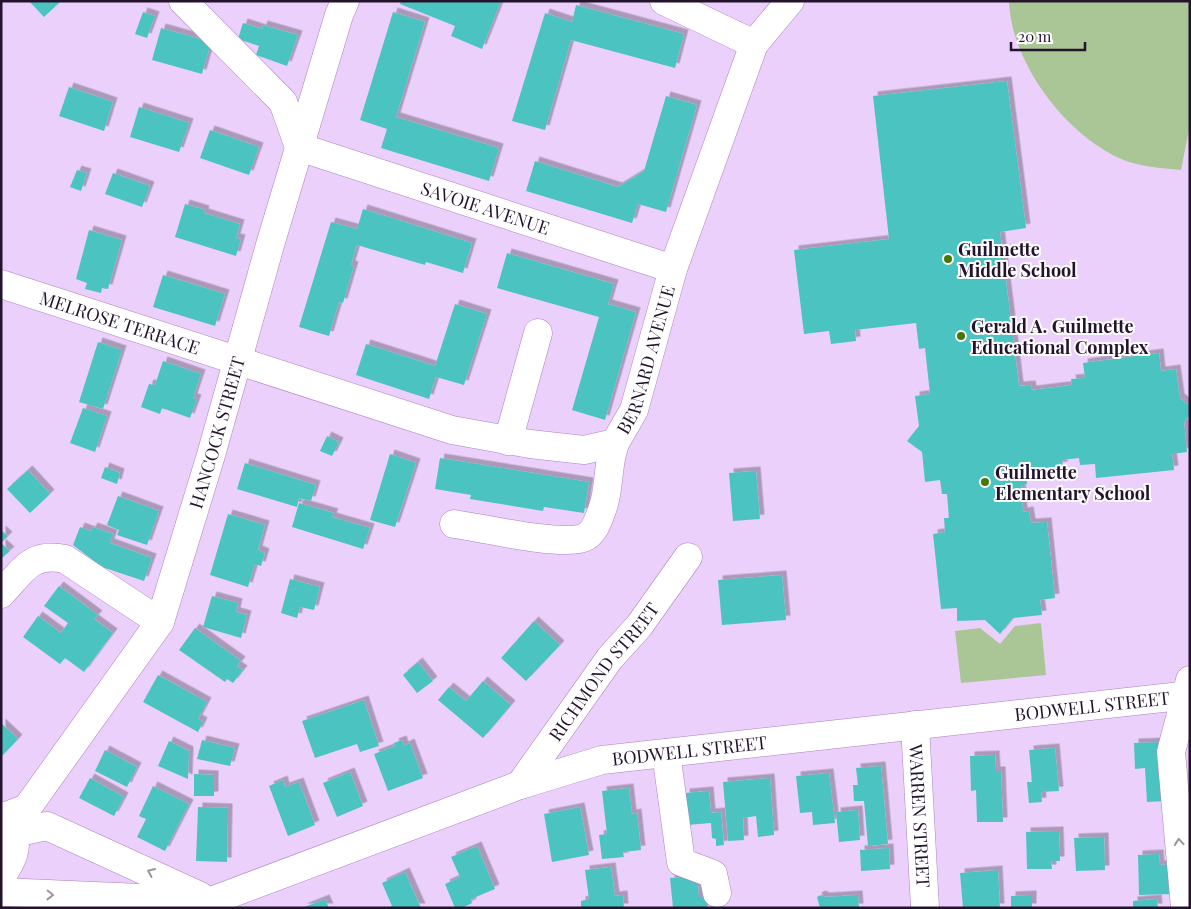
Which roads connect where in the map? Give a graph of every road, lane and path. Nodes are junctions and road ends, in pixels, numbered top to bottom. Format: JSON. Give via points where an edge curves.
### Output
{"nodes":[{"id":1,"x":183,"y":1,"type":"edge"},
{"id":2,"x":345,"y":1,"type":"edge"},
{"id":3,"x":664,"y":1,"type":"edge"},
{"id":4,"x":790,"y":1,"type":"edge"},
{"id":5,"x":754,"y":44,"type":"junction"},
{"id":6,"x":299,"y":147,"type":"junction"},
{"id":7,"x":673,"y":269,"type":"junction"},
{"id":8,"x":1,"y":284,"type":"edge"},
{"id":9,"x":538,"y":332,"type":"dead end"},
{"id":10,"x":238,"y":361,"type":"junction"},
{"id":11,"x":508,"y":440,"type":"junction"},
{"id":12,"x":615,"y":444,"type":"junction"},
{"id":13,"x":454,"y":524,"type":"dead end"},
{"id":14,"x":688,"y":557,"type":"dead end"},
{"id":15,"x":1,"y":594,"type":"edge"},
{"id":16,"x":160,"y":622,"type":"junction"},
{"id":17,"x":1188,"y":690,"type":"edge"},
{"id":18,"x":915,"y":726,"type":"junction"},
{"id":19,"x":666,"y":753,"type":"junction"},
{"id":20,"x":520,"y":785,"type":"junction"},
{"id":21,"x":7,"y":820,"type":"edge"},
{"id":22,"x":1,"y":877,"type":"edge"},
{"id":23,"x":1,"y":892,"type":"edge"},
{"id":24,"x":717,"y":893,"type":"dead end"},
{"id":25,"x":212,"y":904,"type":"edge"},
{"id":26,"x":925,"y":908,"type":"edge"},
{"id":27,"x":1185,"y":908,"type":"edge"}],
"edges":[{"from":1,"to":6,"type":"street","via":[[283,102]]},
{"from":2,"to":6,"type":"street","name":"HANCOCK STREET"},
{"from":3,"to":5,"type":"street"},
{"from":4,"to":5,"type":"street","name":"BERNARD AVENUE"},
{"from":5,"to":7,"type":"street","name":"BERNARD AVENUE"},
{"from":6,"to":7,"type":"street","name":"SAVOIE AVENUE"},
{"from":6,"to":10,"type":"street","name":"HANCOCK STREET"},
{"from":7,"to":12,"type":"street","name":"BERNARD AVENUE","via":[[634,410]]},
{"from":8,"to":10,"type":"street","name":"MELROSE TERRACE"},
{"from":9,"to":11,"type":"street"},
{"from":10,"to":11,"type":"street","name":"BERNARD AVENUE","via":[[452,430]]},
{"from":10,"to":16,"type":"street","name":"HANCOCK STREET"},
{"from":11,"to":12,"type":"street","name":"BERNARD AVENUE","via":[[584,450]]},
{"from":12,"to":13,"type":"street","via":[[609,458],[604,505],[595,528],[584,538],[563,541]]},
{"from":14,"to":20,"type":"street","name":"RICHMOND STREET","via":[[639,626],[610,658]]},
{"from":15,"to":16,"type":"street","via":[[34,560],[49,556],[65,559]]},
{"from":16,"to":21,"type":"street","name":"HANCOCK STREET","via":[[28,808]]},
{"from":17,"to":18,"type":"street","name":"BODWELL STREET"},
{"from":27,"to":17,"type":"street","one_way":true,"via":[[1171,752]]},
{"from":18,"to":19,"type":"street","name":"BODWELL STREET"},
{"from":18,"to":26,"type":"street","name":"WARREN STREET"},
{"from":19,"to":20,"type":"street","name":"BODWELL STREET","via":[[602,760]]},
{"from":19,"to":24,"type":"street","via":[[681,862],[713,874]]},
{"from":20,"to":25,"type":"street","name":"BODWELL STREET"},
{"from":21,"to":22,"type":"street","via":[[15,846],[12,861]]},
{"from":25,"to":21,"type":"street","one_way":true,"via":[[47,826]]},
{"from":23,"to":25,"type":"street","name":"BODWELL STREET","one_way":true}]}
